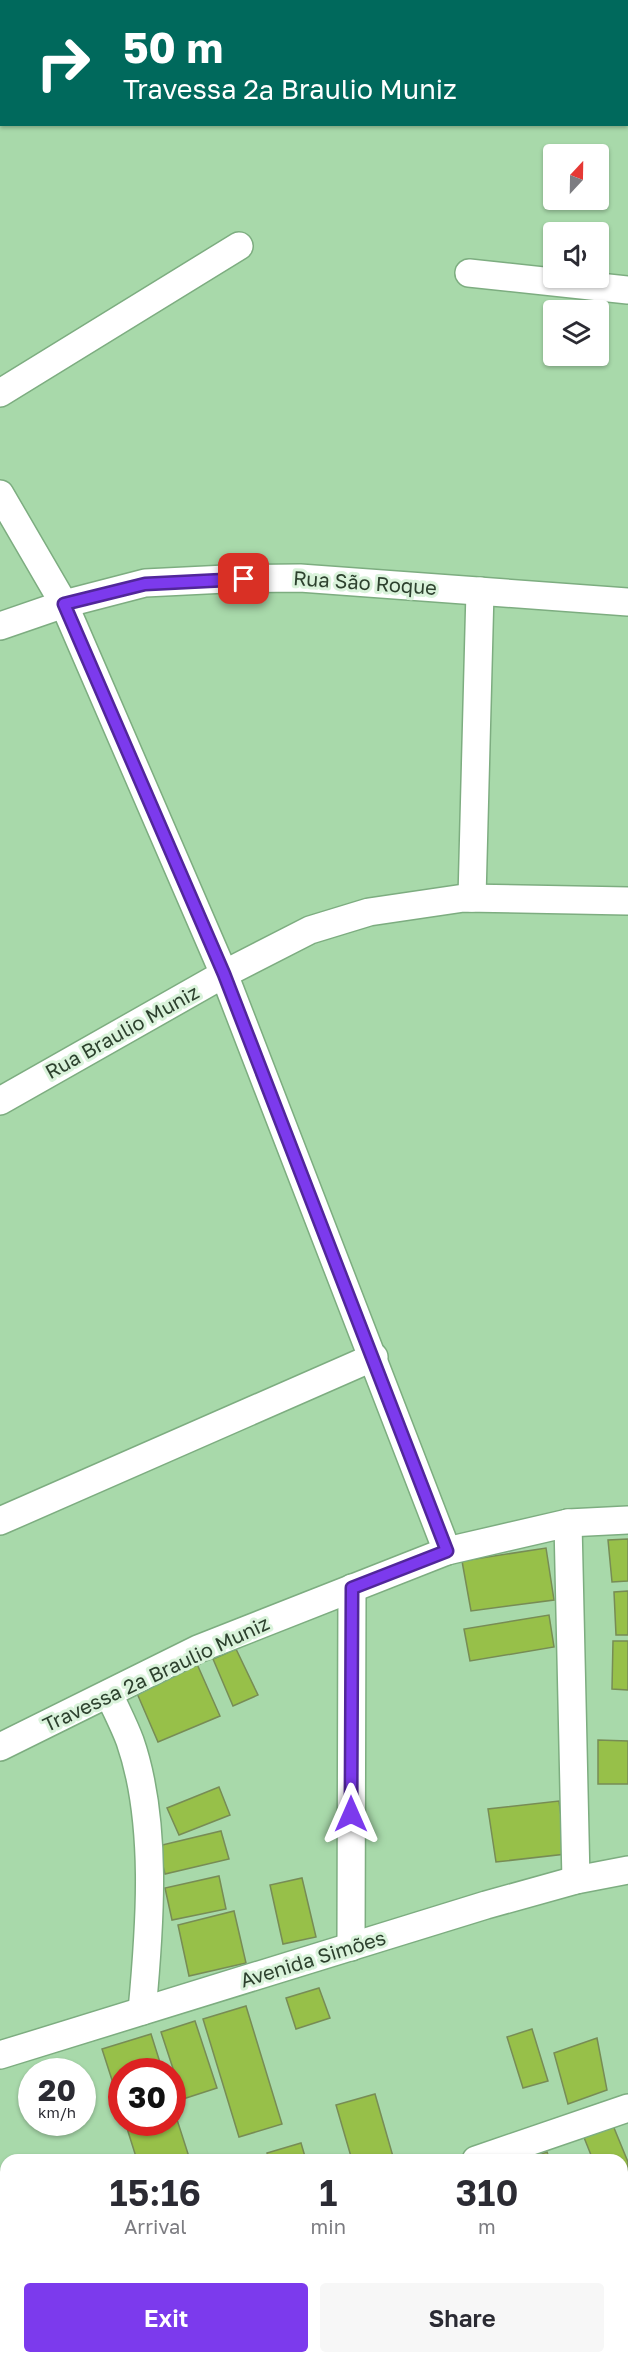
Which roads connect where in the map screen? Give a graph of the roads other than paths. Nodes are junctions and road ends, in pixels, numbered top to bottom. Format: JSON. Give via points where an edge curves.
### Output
{"nodes":[{"id":1,"x":239,"y":246,"type":"dead end"},
{"id":2,"x":469,"y":273,"type":"dead end"},
{"id":3,"x":628,"y":290,"type":"edge"},
{"id":4,"x":0,"y":393,"type":"edge"},
{"id":5,"x":0,"y":494,"type":"edge"},
{"id":6,"x":480,"y":591,"type":"junction"},
{"id":7,"x":628,"y":602,"type":"edge"},
{"id":8,"x":64,"y":604,"type":"junction"},
{"id":9,"x":0,"y":626,"type":"edge"},
{"id":10,"x":472,"y":898,"type":"junction"},
{"id":11,"x":628,"y":901,"type":"edge"},
{"id":12,"x":224,"y":974,"type":"junction"},
{"id":13,"x":0,"y":1101,"type":"edge"},
{"id":14,"x":374,"y":1357,"type":"junction"},
{"id":15,"x":628,"y":1520,"type":"edge"},
{"id":16,"x":0,"y":1521,"type":"edge"},
{"id":17,"x":568,"y":1523,"type":"junction"},
{"id":18,"x":447,"y":1551,"type":"junction"},
{"id":19,"x":352,"y":1588,"type":"junction"},
{"id":20,"x":109,"y":1694,"type":"junction"},
{"id":21,"x":0,"y":1747,"type":"edge"},
{"id":22,"x":628,"y":1870,"type":"edge"},
{"id":23,"x":576,"y":1880,"type":"junction"},
{"id":24,"x":351,"y":1947,"type":"junction"},
{"id":25,"x":142,"y":2011,"type":"junction"},
{"id":26,"x":0,"y":2055,"type":"edge"},
{"id":27,"x":628,"y":2108,"type":"edge"},
{"id":28,"x":494,"y":2154,"type":"edge"}],
"edges":[{"from":1,"to":4,"type":"street"},
{"from":2,"to":3,"type":"street"},
{"from":5,"to":8,"type":"street"},
{"from":6,"to":7,"type":"street","name":"Rua São Roque"},
{"from":6,"to":8,"type":"street","name":"Rua São Roque","via":[[300,578],[226,579],[145,584]]},
{"from":6,"to":10,"type":"street"},
{"from":8,"to":9,"type":"street","name":"Rua São Roque"},
{"from":8,"to":12,"type":"street"},
{"from":10,"to":11,"type":"street","name":"Rua Braulio Muniz"},
{"from":10,"to":12,"type":"street","name":"Rua Braulio Muniz","via":[[360,915],[310,930]]},
{"from":12,"to":13,"type":"street","name":"Rua Braulio Muniz"},
{"from":12,"to":14,"type":"street"},
{"from":14,"to":16,"type":"street"},
{"from":14,"to":18,"type":"street"},
{"from":15,"to":17,"type":"street","name":"Travessa 2ª Braulio Muniz"},
{"from":17,"to":18,"type":"street","name":"Travessa 2ª Braulio Muniz"},
{"from":17,"to":23,"type":"street"},
{"from":18,"to":19,"type":"street","name":"Travessa 2ª Braulio Muniz"},
{"from":19,"to":20,"type":"street","name":"Travessa 2ª Braulio Muniz","via":[[198,1649]]},
{"from":19,"to":24,"type":"street"},
{"from":20,"to":21,"type":"street","name":"Travessa 2ª Braulio Muniz"},
{"from":20,"to":25,"type":"street","via":[[130,1741],[146,1822],[148,1916]]},
{"from":22,"to":23,"type":"street","name":"Avenida Simões"},
{"from":23,"to":24,"type":"street","name":"Avenida Simões"},
{"from":24,"to":25,"type":"street","name":"Avenida Simões"},
{"from":25,"to":26,"type":"street","name":"Avenida Simões"},
{"from":27,"to":28,"type":"street"}]}
